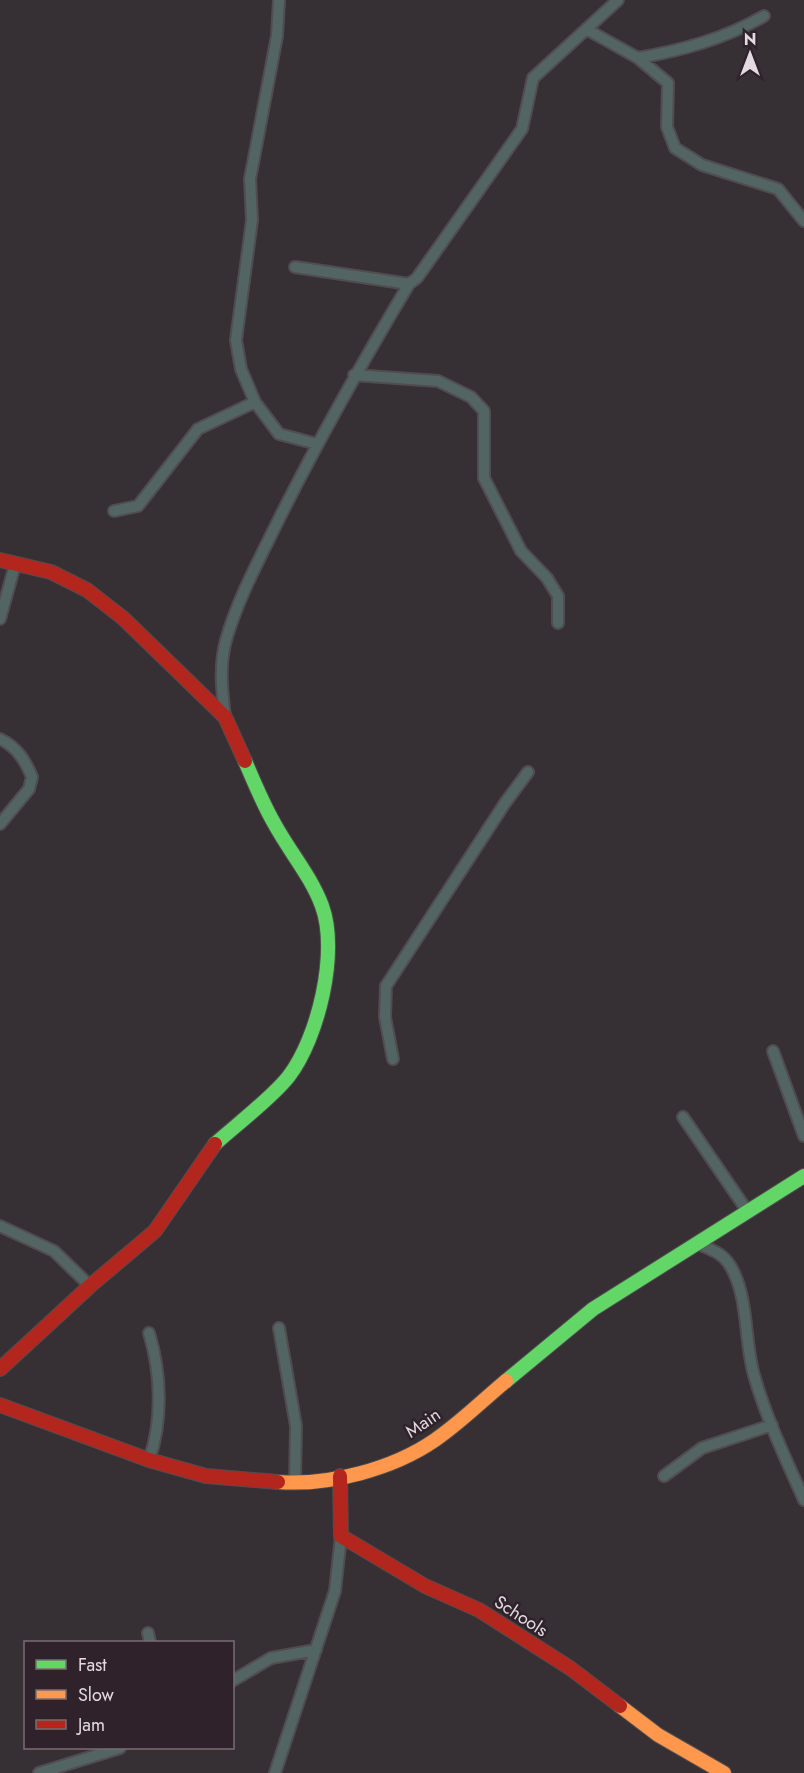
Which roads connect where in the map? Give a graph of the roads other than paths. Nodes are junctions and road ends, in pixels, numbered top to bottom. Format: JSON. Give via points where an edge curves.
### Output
{"nodes":[{"id":1,"x":279,"y":0,"type":"edge"},
{"id":2,"x":618,"y":0,"type":"edge"},
{"id":3,"x":764,"y":16,"type":"dead end"},
{"id":4,"x":586,"y":29,"type":"junction"},
{"id":5,"x":638,"y":58,"type":"junction"},
{"id":6,"x":804,"y":221,"type":"edge"},
{"id":7,"x":295,"y":267,"type":"dead end"},
{"id":8,"x":409,"y":284,"type":"junction"},
{"id":9,"x":354,"y":375,"type":"junction"},
{"id":10,"x":255,"y":402,"type":"junction"},
{"id":11,"x":317,"y":444,"type":"junction"},
{"id":12,"x":114,"y":511,"type":"dead end"},
{"id":13,"x":0,"y":560,"type":"edge"},
{"id":14,"x":15,"y":565,"type":"junction"},
{"id":15,"x":0,"y":619,"type":"edge"},
{"id":16,"x":558,"y":623,"type":"dead end"},
{"id":17,"x":225,"y":717,"type":"junction"},
{"id":18,"x":0,"y":738,"type":"edge"},
{"id":19,"x":528,"y":772,"type":"dead end"},
{"id":20,"x":0,"y":824,"type":"edge"},
{"id":21,"x":773,"y":1051,"type":"dead end"},
{"id":22,"x":393,"y":1059,"type":"dead end"},
{"id":23,"x":683,"y":1117,"type":"dead end"},
{"id":24,"x":804,"y":1136,"type":"edge"},
{"id":25,"x":804,"y":1176,"type":"edge"},
{"id":26,"x":748,"y":1212,"type":"junction"},
{"id":27,"x":0,"y":1226,"type":"edge"},
{"id":28,"x":698,"y":1244,"type":"junction"},
{"id":29,"x":90,"y":1286,"type":"junction"},
{"id":30,"x":279,"y":1328,"type":"dead end"},
{"id":31,"x":149,"y":1333,"type":"dead end"},
{"id":32,"x":0,"y":1369,"type":"edge"},
{"id":33,"x":0,"y":1405,"type":"edge"},
{"id":34,"x":771,"y":1425,"type":"junction"},
{"id":35,"x":149,"y":1460,"type":"junction"},
{"id":36,"x":340,"y":1476,"type":"junction"},
{"id":37,"x":664,"y":1476,"type":"dead end"},
{"id":38,"x":295,"y":1483,"type":"junction"},
{"id":39,"x":804,"y":1500,"type":"edge"},
{"id":40,"x":340,"y":1536,"type":"junction"},
{"id":41,"x":316,"y":1650,"type":"junction"},
{"id":42,"x":234,"y":1680,"type":"edge"},
{"id":43,"x":117,"y":1749,"type":"edge"},
{"id":44,"x":39,"y":1773,"type":"edge"},
{"id":45,"x":276,"y":1773,"type":"edge"},
{"id":46,"x":724,"y":1773,"type":"edge"}],
"edges":[{"from":1,"to":10,"type":"street","via":[[277,36],[249,179],[252,220],[236,340],[241,369]]},
{"from":2,"to":4,"type":"street"},
{"from":3,"to":5,"type":"street","via":[[695,47]]},
{"from":4,"to":5,"type":"street"},
{"from":4,"to":8,"type":"street","via":[[533,78],[522,129]]},
{"from":5,"to":6,"type":"street","via":[[668,83],[667,127],[675,148],[702,165],[778,189]]},
{"from":7,"to":8,"type":"street"},
{"from":8,"to":9,"type":"street"},
{"from":9,"to":11,"type":"street"},
{"from":9,"to":16,"type":"street","via":[[438,381],[471,397],[484,411],[484,478],[521,551],[558,596]]},
{"from":10,"to":11,"type":"street","via":[[279,434]]},
{"from":10,"to":12,"type":"street","via":[[198,429],[138,506]]},
{"from":11,"to":17,"type":"street","via":[[238,603],[228,632],[220,679]]},
{"from":13,"to":14,"type":"street"},
{"from":14,"to":15,"type":"street"},
{"from":14,"to":17,"type":"street","via":[[51,572],[87,590],[123,618]]},
{"from":17,"to":29,"type":"street","via":[[273,822],[322,907],[327,931],[322,1001],[289,1076],[211,1148],[155,1231]]},
{"from":18,"to":20,"type":"street","via":[[25,759],[32,777],[28,789]]},
{"from":19,"to":22,"type":"street","via":[[386,986],[385,1017]]},
{"from":21,"to":24,"type":"street"},
{"from":23,"to":26,"type":"street"},
{"from":25,"to":26,"type":"street","name":"Main"},
{"from":26,"to":28,"type":"street","name":"Main"},
{"from":27,"to":29,"type":"street","via":[[54,1251]]},
{"from":28,"to":34,"type":"street","via":[[720,1253],[738,1283],[753,1374]]},
{"from":28,"to":36,"type":"street","name":"Main","via":[[593,1309],[435,1440],[392,1463]]},
{"from":29,"to":32,"type":"street"},
{"from":30,"to":38,"type":"street","via":[[296,1426]]},
{"from":31,"to":35,"type":"street","via":[[158,1362],[157,1418]]},
{"from":33,"to":35,"type":"street","name":"Main"},
{"from":34,"to":37,"type":"street","via":[[702,1448]]},
{"from":34,"to":39,"type":"street"},
{"from":35,"to":38,"type":"street","name":"Main","via":[[206,1476]]},
{"from":36,"to":38,"type":"street","name":"Main"},
{"from":36,"to":40,"type":"street"},
{"from":40,"to":41,"type":"street","via":[[335,1591]]},
{"from":40,"to":46,"type":"street","name":"Schools","via":[[425,1586],[479,1610],[570,1668],[658,1735]]},
{"from":41,"to":42,"type":"street","via":[[271,1658]]},
{"from":41,"to":45,"type":"street"},
{"from":43,"to":44,"type":"street"}]}
